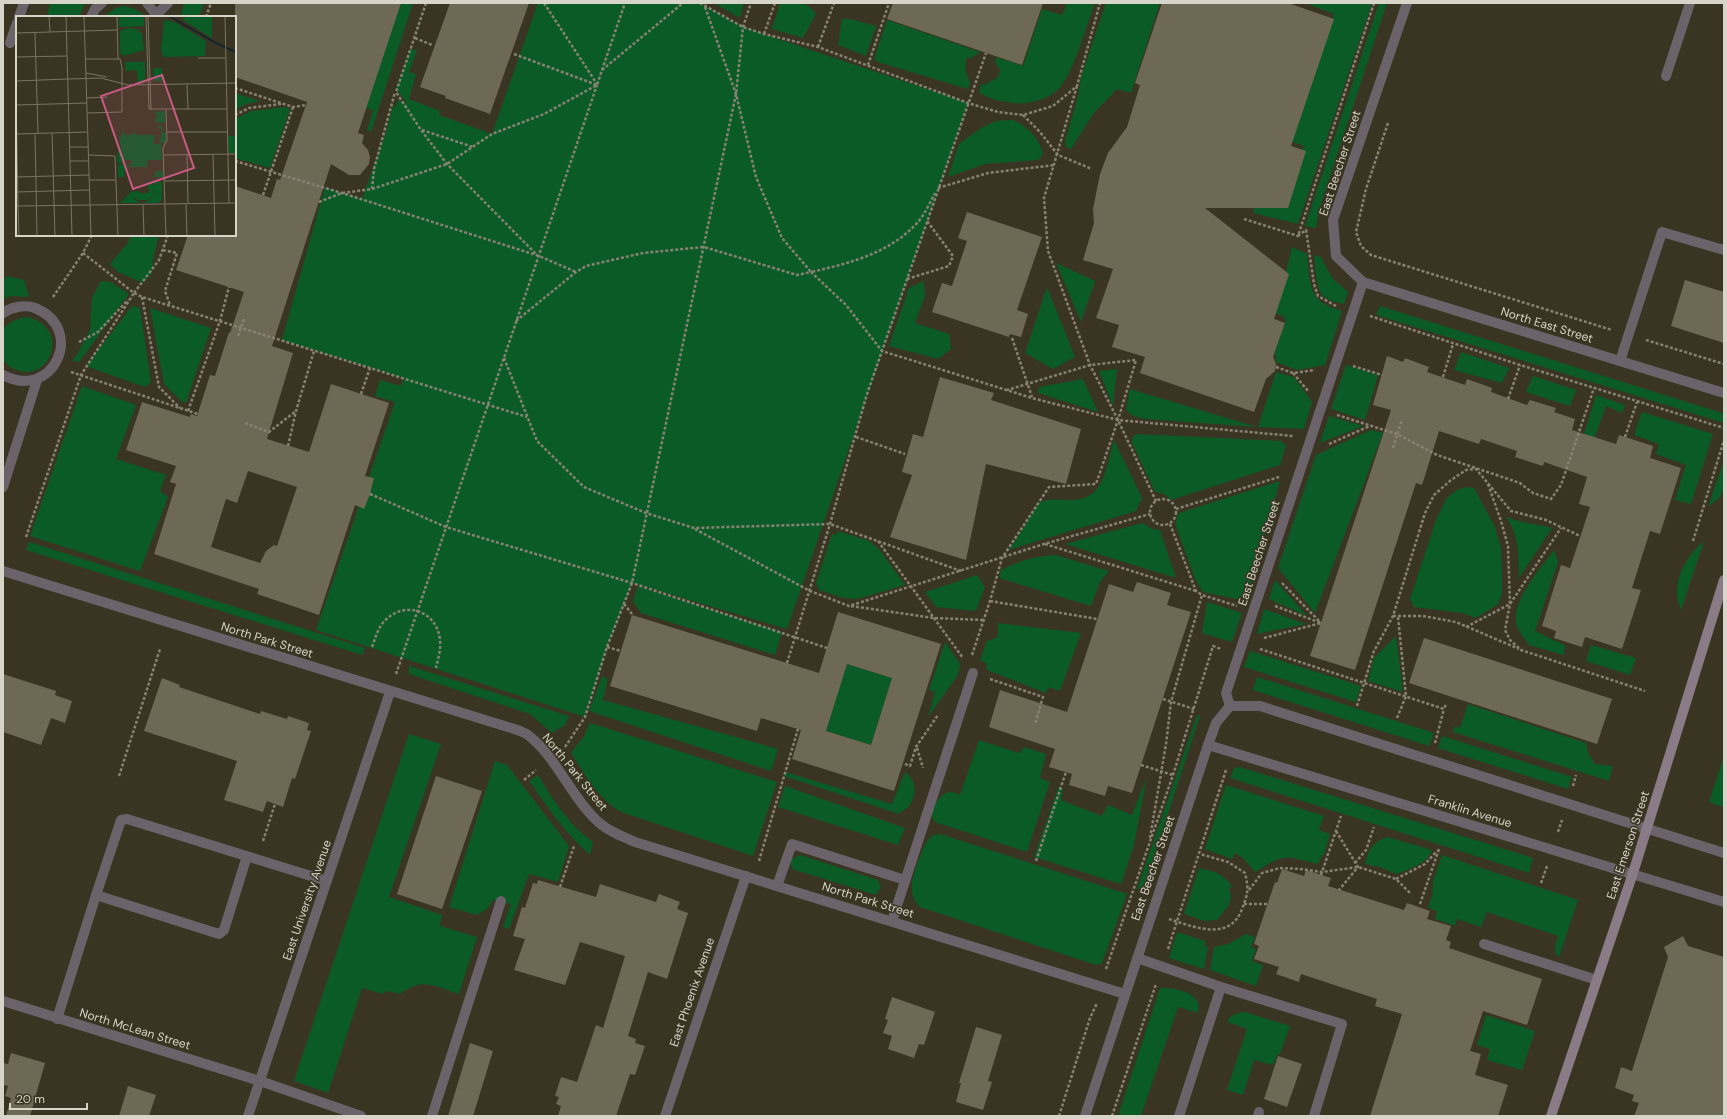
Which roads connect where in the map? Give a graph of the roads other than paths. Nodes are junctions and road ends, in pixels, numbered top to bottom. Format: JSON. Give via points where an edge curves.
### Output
{"nodes":[{"id":1,"x":24,"y":3,"type":"edge"},
{"id":2,"x":102,"y":3,"type":"edge"},
{"id":3,"x":147,"y":3,"type":"edge"},
{"id":4,"x":168,"y":3,"type":"edge"},
{"id":5,"x":1407,"y":3,"type":"edge"},
{"id":6,"x":1690,"y":3,"type":"edge"},
{"id":7,"x":19,"y":16,"type":"edge"},
{"id":8,"x":92,"y":16,"type":"edge"},
{"id":9,"x":158,"y":16,"type":"edge"},
{"id":10,"x":16,"y":26,"type":"edge"},
{"id":11,"x":10,"y":43,"type":"dead end"},
{"id":12,"x":1666,"y":76,"type":"dead end"},
{"id":13,"x":1724,"y":250,"type":"edge"},
{"id":14,"x":1363,"y":282,"type":"junction"},
{"id":15,"x":3,"y":313,"type":"edge"},
{"id":16,"x":1620,"y":361,"type":"junction"},
{"id":17,"x":3,"y":376,"type":"edge"},
{"id":18,"x":37,"y":380,"type":"junction"},
{"id":19,"x":1724,"y":393,"type":"edge"},
{"id":20,"x":3,"y":487,"type":"edge"},
{"id":21,"x":3,"y":571,"type":"edge"},
{"id":22,"x":1724,"y":580,"type":"edge"},
{"id":23,"x":971,"y":670,"type":"road end"},
{"id":24,"x":390,"y":692,"type":"junction"},
{"id":25,"x":1230,"y":706,"type":"junction"},
{"id":26,"x":1208,"y":745,"type":"junction"},
{"id":27,"x":1647,"y":828,"type":"junction"},
{"id":28,"x":1724,"y":853,"type":"edge"},
{"id":29,"x":252,"y":858,"type":"junction"},
{"id":30,"x":1633,"y":874,"type":"junction"},
{"id":31,"x":750,"y":877,"type":"junction"},
{"id":32,"x":905,"y":880,"type":"junction"},
{"id":33,"x":327,"y":881,"type":"junction"},
{"id":34,"x":777,"y":886,"type":"junction"},
{"id":35,"x":96,"y":895,"type":"junction"},
{"id":36,"x":501,"y":901,"type":"dead end"},
{"id":37,"x":1724,"y":902,"type":"edge"},
{"id":38,"x":892,"y":921,"type":"junction"},
{"id":39,"x":1484,"y":944,"type":"dead end"},
{"id":40,"x":1137,"y":958,"type":"junction"},
{"id":41,"x":1597,"y":980,"type":"junction"},
{"id":42,"x":1221,"y":987,"type":"junction"},
{"id":43,"x":1124,"y":994,"type":"junction"},
{"id":44,"x":3,"y":1001,"type":"edge"},
{"id":45,"x":57,"y":1019,"type":"junction"},
{"id":46,"x":260,"y":1081,"type":"junction"},
{"id":47,"x":248,"y":1116,"type":"edge"},
{"id":48,"x":361,"y":1116,"type":"edge"},
{"id":49,"x":432,"y":1116,"type":"edge"},
{"id":50,"x":664,"y":1116,"type":"edge"},
{"id":51,"x":1085,"y":1116,"type":"edge"},
{"id":52,"x":1179,"y":1116,"type":"edge"},
{"id":53,"x":1314,"y":1116,"type":"edge"},
{"id":54,"x":1550,"y":1116,"type":"edge"}],
"edges":[{"from":1,"to":7,"type":"street"},
{"from":2,"to":8,"type":"street"},
{"from":3,"to":9,"type":"street"},
{"from":4,"to":9,"type":"street"},
{"from":5,"to":14,"type":"street","name":"East Beecher Street","via":[[1333,220],[1336,256]]},
{"from":6,"to":12,"type":"street"},
{"from":10,"to":11,"type":"street"},
{"from":13,"to":16,"type":"street","via":[[1662,232]]},
{"from":14,"to":16,"type":"street","name":"North East Street"},
{"from":14,"to":25,"type":"street","name":"East Beecher Street","via":[[1226,693]]},
{"from":15,"to":18,"type":"street","via":[[19,307],[31,307],[43,312],[59,330],[62,343],[60,354],[54,367]]},
{"from":16,"to":19,"type":"street","name":"North East Street"},
{"from":17,"to":18,"type":"street","via":[[24,382]]},
{"from":18,"to":20,"type":"street"},
{"from":21,"to":24,"type":"street","name":"North Park Street"},
{"from":22,"to":27,"type":"main road","name":"East Emerson Street"},
{"from":23,"to":32,"type":"street"},
{"from":24,"to":31,"type":"street","name":"North Park Street","via":[[527,734],[541,747],[586,808],[614,833],[635,842]]},
{"from":24,"to":33,"type":"street","name":"East University Avenue"},
{"from":25,"to":26,"type":"street","name":"East Beecher Street","via":[[1216,723]]},
{"from":25,"to":27,"type":"street","via":[[1260,706]]},
{"from":26,"to":30,"type":"street","name":"Franklin Avenue"},
{"from":26,"to":40,"type":"street","name":"East Beecher Street"},
{"from":27,"to":28,"type":"street"},
{"from":27,"to":30,"type":"main road","name":"East Emerson Street"},
{"from":29,"to":33,"type":"street"},
{"from":29,"to":35,"type":"street","via":[[224,930],[219,934]]},
{"from":29,"to":35,"type":"street","via":[[127,819],[121,820]]},
{"from":30,"to":37,"type":"street","name":"Franklin Avenue"},
{"from":30,"to":41,"type":"main road","name":"East Emerson Street"},
{"from":31,"to":34,"type":"street","name":"North Park Street"},
{"from":31,"to":50,"type":"street","name":"East Phoenix Avenue"},
{"from":32,"to":34,"type":"street","via":[[792,844]]},
{"from":32,"to":38,"type":"street"},
{"from":33,"to":46,"type":"street","name":"East University Avenue"},
{"from":34,"to":38,"type":"street","name":"North Park Street"},
{"from":35,"to":45,"type":"street"},
{"from":36,"to":49,"type":"street"},
{"from":38,"to":43,"type":"street","name":"North Park Street"},
{"from":39,"to":41,"type":"street"},
{"from":40,"to":42,"type":"street"},
{"from":40,"to":43,"type":"street","name":"East Beecher Street"},
{"from":41,"to":54,"type":"main road","name":"East Emerson Street"},
{"from":42,"to":52,"type":"street"},
{"from":42,"to":53,"type":"street","via":[[1342,1024]]},
{"from":43,"to":51,"type":"street","name":"East Beecher Street"},
{"from":44,"to":45,"type":"street","name":"North McLean Street"},
{"from":45,"to":46,"type":"street","name":"North McLean Street"},
{"from":46,"to":47,"type":"street","name":"East University Avenue"},
{"from":46,"to":48,"type":"street","name":"North McLean Street"}]}
